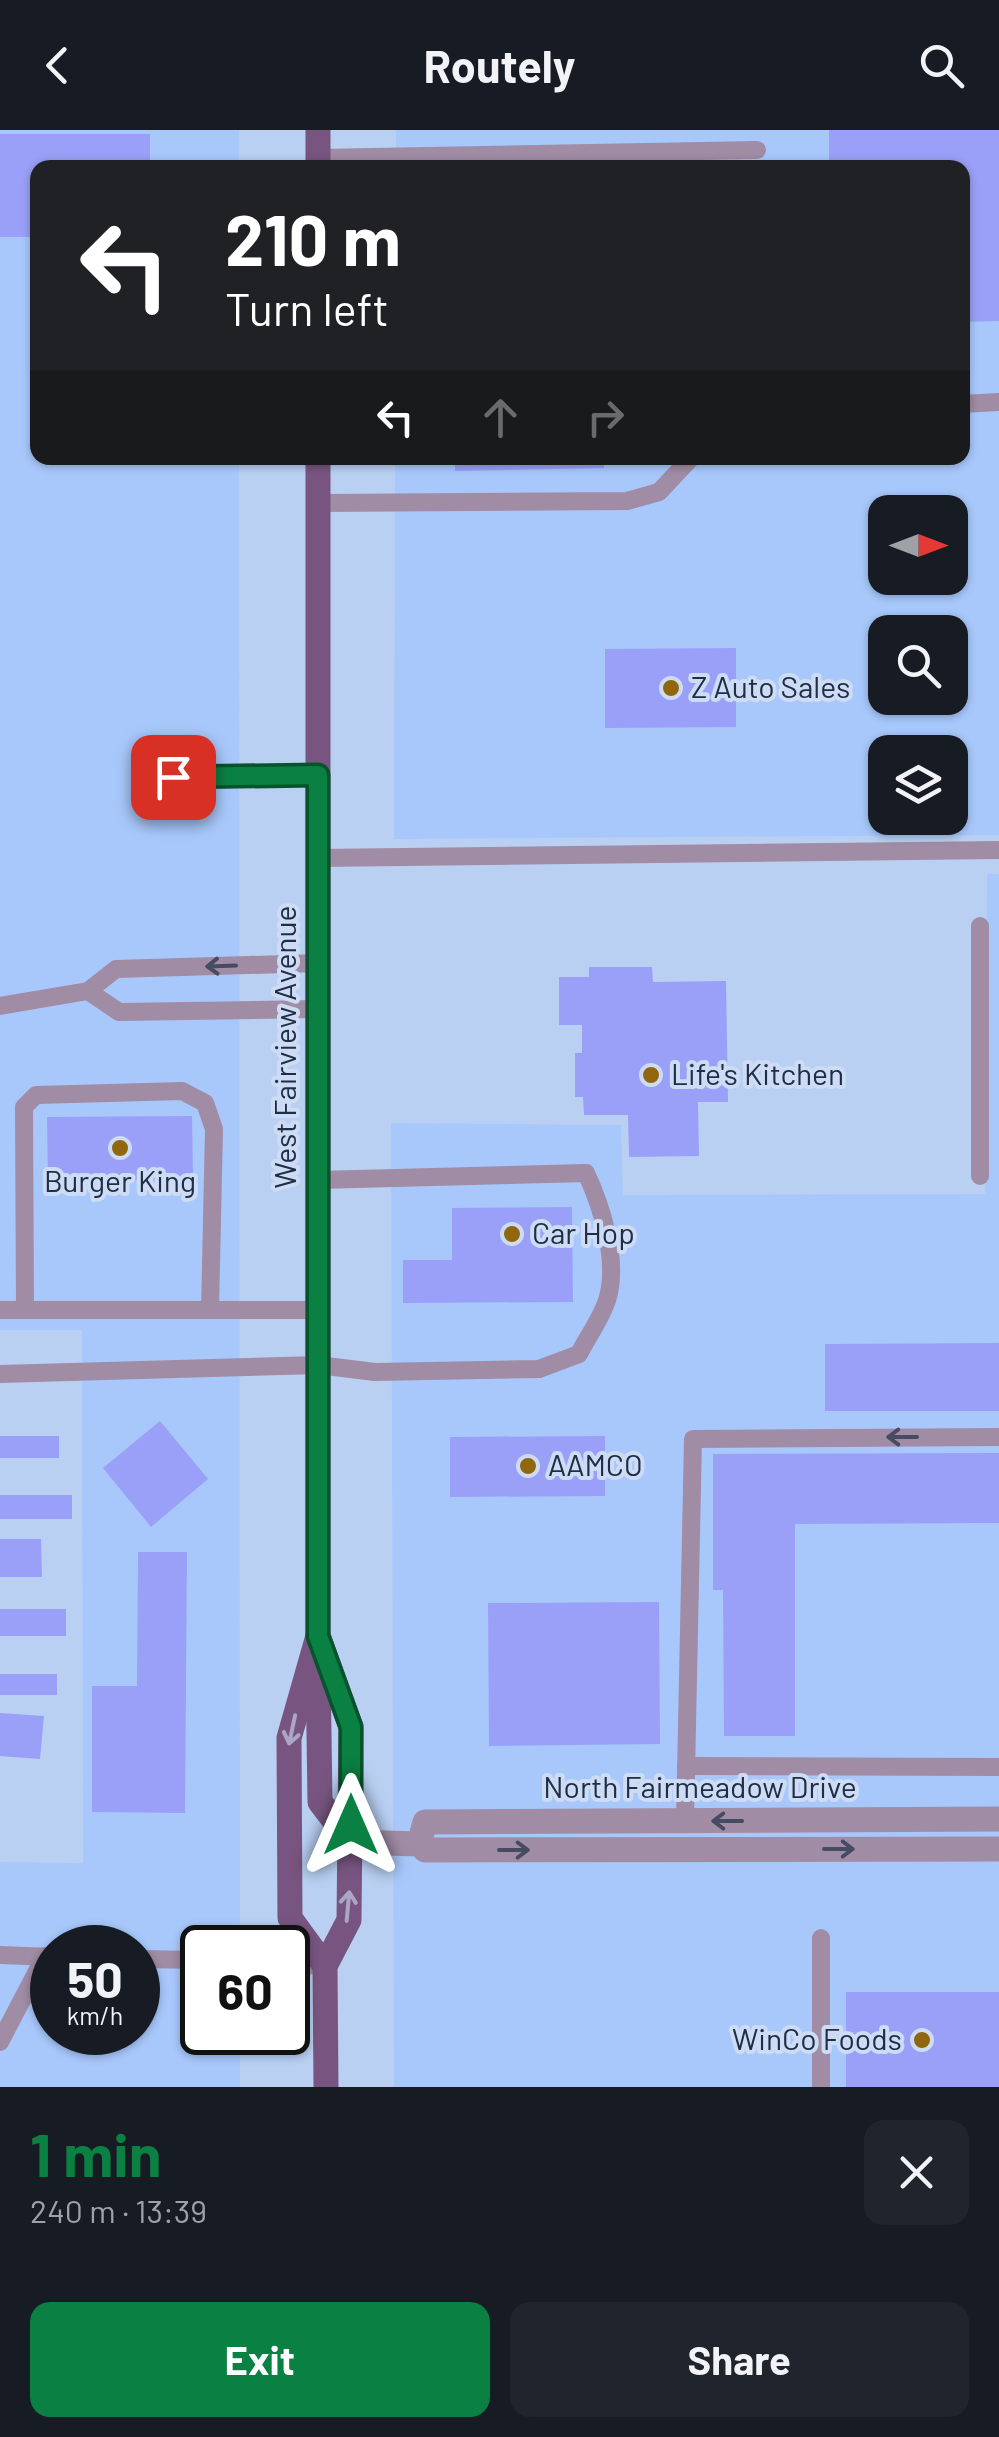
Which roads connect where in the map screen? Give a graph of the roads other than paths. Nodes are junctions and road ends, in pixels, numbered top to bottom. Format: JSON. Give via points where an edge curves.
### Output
{"nodes":[{"id":1,"x":318,"y":130,"type":"edge"},
{"id":2,"x":756,"y":150,"type":"dead end"},
{"id":3,"x":318,"y":160,"type":"edge"},
{"id":4,"x":419,"y":160,"type":"edge"},
{"id":5,"x":999,"y":402,"type":"edge"},
{"id":6,"x":970,"y":404,"type":"edge"},
{"id":7,"x":318,"y":465,"type":"edge"},
{"id":8,"x":684,"y":465,"type":"edge"},
{"id":9,"x":318,"y":503,"type":"junction"},
{"id":10,"x":318,"y":775,"type":"junction"},
{"id":11,"x":173,"y":777,"type":"dead end"},
{"id":12,"x":999,"y":850,"type":"edge"},
{"id":13,"x":318,"y":858,"type":"junction"},
{"id":14,"x":980,"y":926,"type":"dead end"},
{"id":15,"x":318,"y":964,"type":"junction"},
{"id":16,"x":88,"y":991,"type":"junction"},
{"id":17,"x":0,"y":1006,"type":"edge"},
{"id":18,"x":318,"y":1009,"type":"junction"},
{"id":19,"x":980,"y":1176,"type":"dead end"},
{"id":20,"x":318,"y":1180,"type":"junction"},
{"id":21,"x":0,"y":1310,"type":"edge"},
{"id":22,"x":25,"y":1310,"type":"junction"},
{"id":23,"x":210,"y":1310,"type":"junction"},
{"id":24,"x":318,"y":1310,"type":"junction"},
{"id":25,"x":318,"y":1365,"type":"junction"},
{"id":26,"x":0,"y":1374,"type":"edge"},
{"id":27,"x":999,"y":1436,"type":"edge"},
{"id":28,"x":318,"y":1636,"type":"junction"},
{"id":29,"x":686,"y":1766,"type":"junction"},
{"id":30,"x":999,"y":1767,"type":"edge"},
{"id":31,"x":999,"y":1819,"type":"edge"},
{"id":32,"x":685,"y":1821,"type":"junction"},
{"id":33,"x":351,"y":1842,"type":"junction"},
{"id":34,"x":419,"y":1844,"type":"junction"},
{"id":35,"x":999,"y":1849,"type":"edge"},
{"id":36,"x":821,"y":1938,"type":"dead end"},
{"id":37,"x":0,"y":1955,"type":"edge"},
{"id":38,"x":30,"y":1956,"type":"edge"},
{"id":39,"x":310,"y":1965,"type":"edge"},
{"id":40,"x":325,"y":1966,"type":"junction"},
{"id":41,"x":30,"y":1989,"type":"edge"},
{"id":42,"x":0,"y":2042,"type":"edge"},
{"id":43,"x":326,"y":2087,"type":"edge"},
{"id":44,"x":821,"y":2087,"type":"edge"}],
"edges":[{"from":1,"to":3,"type":"main road"},
{"from":2,"to":4,"type":"lane"},
{"from":5,"to":6,"type":"lane"},
{"from":7,"to":9,"type":"main road","name":"West Fairview Avenue"},
{"from":8,"to":9,"type":"lane","via":[[659,492],[627,501]]},
{"from":9,"to":10,"type":"main road","name":"West Fairview Avenue"},
{"from":10,"to":11,"type":"lane"},
{"from":10,"to":13,"type":"main road","name":"West Fairview Avenue"},
{"from":12,"to":13,"type":"lane"},
{"from":13,"to":15,"type":"main road","name":"West Fairview Avenue"},
{"from":14,"to":19,"type":"lane"},
{"from":15,"to":16,"type":"lane","one_way":true,"via":[[116,969]]},
{"from":15,"to":18,"type":"main road","name":"West Fairview Avenue"},
{"from":16,"to":17,"type":"lane"},
{"from":16,"to":18,"type":"lane","via":[[119,1012]]},
{"from":18,"to":20,"type":"main road","name":"West Fairview Avenue"},
{"from":20,"to":24,"type":"main road","name":"West Fairview Avenue"},
{"from":20,"to":25,"type":"lane","via":[[586,1173],[606,1226],[609,1266],[608,1297],[578,1354],[538,1369],[376,1372]]},
{"from":21,"to":22,"type":"lane"},
{"from":22,"to":23,"type":"lane"},
{"from":22,"to":23,"type":"lane","via":[[24,1108],[36,1095],[182,1091],[204,1103],[214,1129]]},
{"from":23,"to":24,"type":"lane"},
{"from":24,"to":25,"type":"main road","name":"West Fairview Avenue"},
{"from":25,"to":26,"type":"lane"},
{"from":25,"to":28,"type":"main road","name":"West Fairview Avenue"},
{"from":27,"to":29,"type":"lane","one_way":true,"via":[[693,1439]]},
{"from":28,"to":33,"type":"main road","name":"West Fairview Avenue","via":[[351,1727]]},
{"from":28,"to":40,"type":"main road","name":"West Fairview Avenue","one_way":true,"via":[[289,1738],[290,1918]]},
{"from":29,"to":30,"type":"lane"},
{"from":29,"to":32,"type":"lane"},
{"from":31,"to":32,"type":"street","name":"North Fairmeadow Drive","one_way":true},
{"from":32,"to":34,"type":"street","name":"North Fairmeadow Drive","via":[[425,1822]]},
{"from":33,"to":34,"type":"street","name":"North Fairmeadow Drive"},
{"from":40,"to":33,"type":"main road","name":"West Fairview Avenue","one_way":true,"via":[[348,1920]]},
{"from":34,"to":35,"type":"street","name":"North Fairmeadow Drive","one_way":true,"via":[[425,1850]]},
{"from":36,"to":44,"type":"lane"},
{"from":37,"to":38,"type":"lane"},
{"from":39,"to":40,"type":"lane"},
{"from":40,"to":43,"type":"main road","name":"West Fairview Avenue"},
{"from":41,"to":42,"type":"lane"}]}
